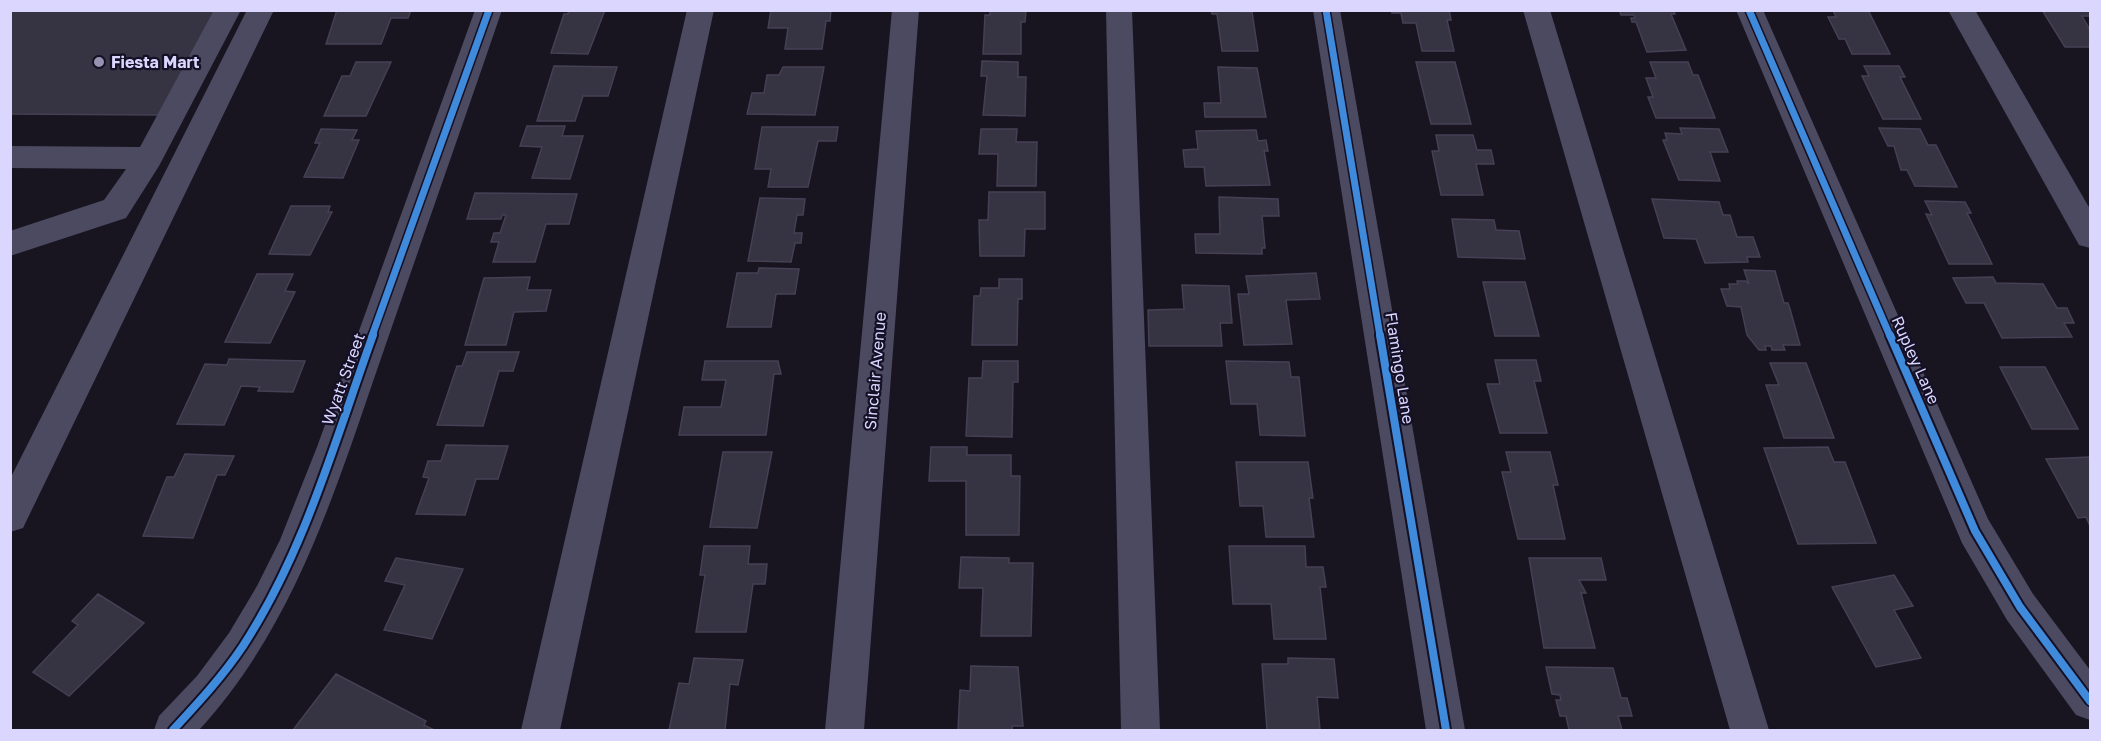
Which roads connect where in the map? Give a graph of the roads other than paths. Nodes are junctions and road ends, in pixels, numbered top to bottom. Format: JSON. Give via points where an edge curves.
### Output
{"nodes":[{"id":1,"x":228,"y":10,"type":"edge"},
{"id":2,"x":261,"y":10,"type":"edge"},
{"id":3,"x":489,"y":10,"type":"edge"},
{"id":4,"x":701,"y":10,"type":"edge"},
{"id":5,"x":906,"y":10,"type":"edge"},
{"id":6,"x":1119,"y":10,"type":"edge"},
{"id":7,"x":1326,"y":10,"type":"edge"},
{"id":8,"x":1536,"y":10,"type":"edge"},
{"id":9,"x":1749,"y":10,"type":"edge"},
{"id":10,"x":1961,"y":10,"type":"edge"},
{"id":11,"x":10,"y":157,"type":"edge"},
{"id":12,"x":148,"y":158,"type":"junction"},
{"id":13,"x":2091,"y":237,"type":"edge"},
{"id":14,"x":10,"y":244,"type":"edge"},
{"id":15,"x":10,"y":516,"type":"edge"},
{"id":16,"x":2091,"y":701,"type":"edge"},
{"id":17,"x":173,"y":730,"type":"edge"},
{"id":18,"x":540,"y":730,"type":"edge"},
{"id":19,"x":844,"y":730,"type":"edge"},
{"id":20,"x":1141,"y":730,"type":"edge"},
{"id":21,"x":1446,"y":730,"type":"edge"},
{"id":22,"x":1750,"y":730,"type":"edge"}],
"edges":[{"from":1,"to":12,"type":"street"},
{"from":2,"to":15,"type":"street"},
{"from":3,"to":17,"type":"street","name":"Wyatt Street","via":[[305,526],[259,622],[198,706]]},
{"from":4,"to":18,"type":"street"},
{"from":5,"to":19,"type":"street","name":"Sinclair Avenue"},
{"from":6,"to":20,"type":"street"},
{"from":7,"to":21,"type":"street","name":"Flamingo Lane"},
{"from":8,"to":22,"type":"street"},
{"from":9,"to":16,"type":"street","name":"Rupley Lane","via":[[1976,531],[2020,607]]},
{"from":10,"to":13,"type":"street"},
{"from":11,"to":12,"type":"street"},
{"from":12,"to":14,"type":"street","via":[[115,209]]}]}
